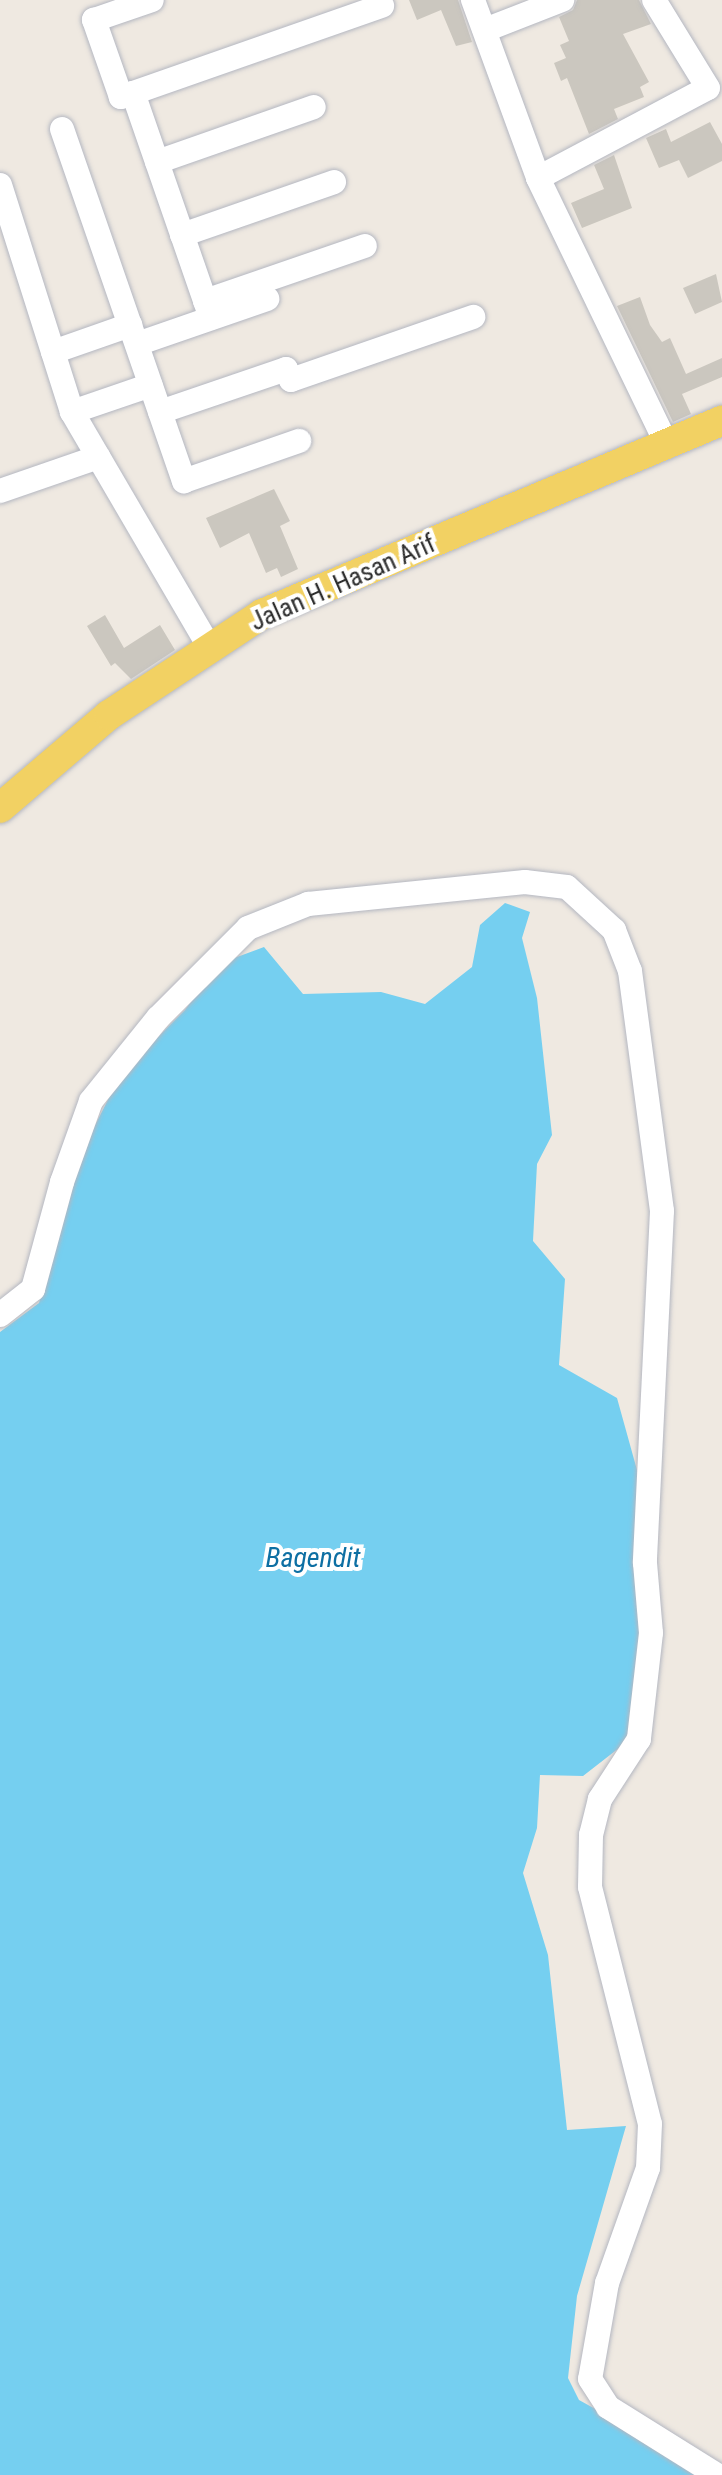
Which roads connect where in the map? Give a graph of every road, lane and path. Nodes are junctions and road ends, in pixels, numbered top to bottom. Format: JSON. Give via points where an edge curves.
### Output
{"nodes":[{"id":1,"x":152,"y":0,"type":"edge"},
{"id":2,"x":473,"y":0,"type":"edge"},
{"id":3,"x":562,"y":0,"type":"edge"},
{"id":4,"x":654,"y":0,"type":"edge"},
{"id":5,"x":382,"y":6,"type":"dead end"},
{"id":6,"x":485,"y":30,"type":"junction"},
{"id":7,"x":133,"y":93,"type":"junction"},
{"id":8,"x":314,"y":107,"type":"dead end"},
{"id":9,"x":62,"y":129,"type":"dead end"},
{"id":10,"x":157,"y":162,"type":"junction"},
{"id":11,"x":538,"y":178,"type":"junction"},
{"id":12,"x":334,"y":182,"type":"dead end"},
{"id":13,"x":0,"y":185,"type":"edge"},
{"id":14,"x":182,"y":235,"type":"junction"},
{"id":15,"x":365,"y":246,"type":"dead end"},
{"id":16,"x":267,"y":299,"type":"dead end"},
{"id":17,"x":208,"y":310,"type":"junction"},
{"id":18,"x":473,"y":317,"type":"dead end"},
{"id":19,"x":133,"y":335,"type":"junction"},
{"id":20,"x":53,"y":352,"type":"junction"},
{"id":21,"x":151,"y":385,"type":"junction"},
{"id":22,"x":72,"y":412,"type":"junction"},
{"id":23,"x":160,"y":412,"type":"junction"},
{"id":24,"x":721,"y":425,"type":"edge"},
{"id":25,"x":299,"y":441,"type":"dead end"},
{"id":26,"x":665,"y":441,"type":"junction"},
{"id":27,"x":98,"y":457,"type":"junction"},
{"id":28,"x":0,"y":491,"type":"edge"},
{"id":29,"x":211,"y":650,"type":"junction"},
{"id":30,"x":0,"y":808,"type":"edge"},
{"id":31,"x":0,"y":1315,"type":"edge"},
{"id":32,"x":717,"y":2475,"type":"edge"}],
"edges":[{"from":1,"to":7,"type":"street","via":[[94,20],[121,97]]},
{"from":2,"to":6,"type":"street"},
{"from":3,"to":6,"type":"street"},
{"from":4,"to":11,"type":"street","via":[[708,88]]},
{"from":5,"to":7,"type":"street"},
{"from":6,"to":11,"type":"street"},
{"from":7,"to":10,"type":"street"},
{"from":8,"to":10,"type":"street"},
{"from":9,"to":19,"type":"street"},
{"from":10,"to":14,"type":"street"},
{"from":11,"to":26,"type":"street"},
{"from":12,"to":14,"type":"street"},
{"from":13,"to":20,"type":"street"},
{"from":14,"to":17,"type":"street"},
{"from":15,"to":17,"type":"street"},
{"from":16,"to":17,"type":"street"},
{"from":17,"to":19,"type":"street"},
{"from":18,"to":23,"type":"street","via":[[291,380],[286,369]]},
{"from":19,"to":20,"type":"street"},
{"from":19,"to":21,"type":"street"},
{"from":20,"to":22,"type":"street"},
{"from":21,"to":22,"type":"street"},
{"from":21,"to":23,"type":"street"},
{"from":22,"to":27,"type":"street"},
{"from":23,"to":25,"type":"street","via":[[184,481]]},
{"from":24,"to":26,"type":"main road","name":"Jalan H. Hasan Arif"},
{"from":26,"to":29,"type":"main road","name":"Jalan H. Hasan Arif","via":[[262,614]]},
{"from":27,"to":28,"type":"street"},
{"from":27,"to":29,"type":"street"},
{"from":29,"to":30,"type":"main road","name":"Jalan H. Hasan Arif","via":[[109,715]]},
{"from":31,"to":32,"type":"street","via":[[33,1289],[91,1101],[158,1018],[248,928],[308,904],[525,882],[567,887],[614,930],[630,971],[662,1211],[646,1499],[651,1633],[639,1739],[600,1799],[591,1835],[590,1887],[650,2124],[648,2168],[607,2283],[590,2379],[608,2407]]}]}
